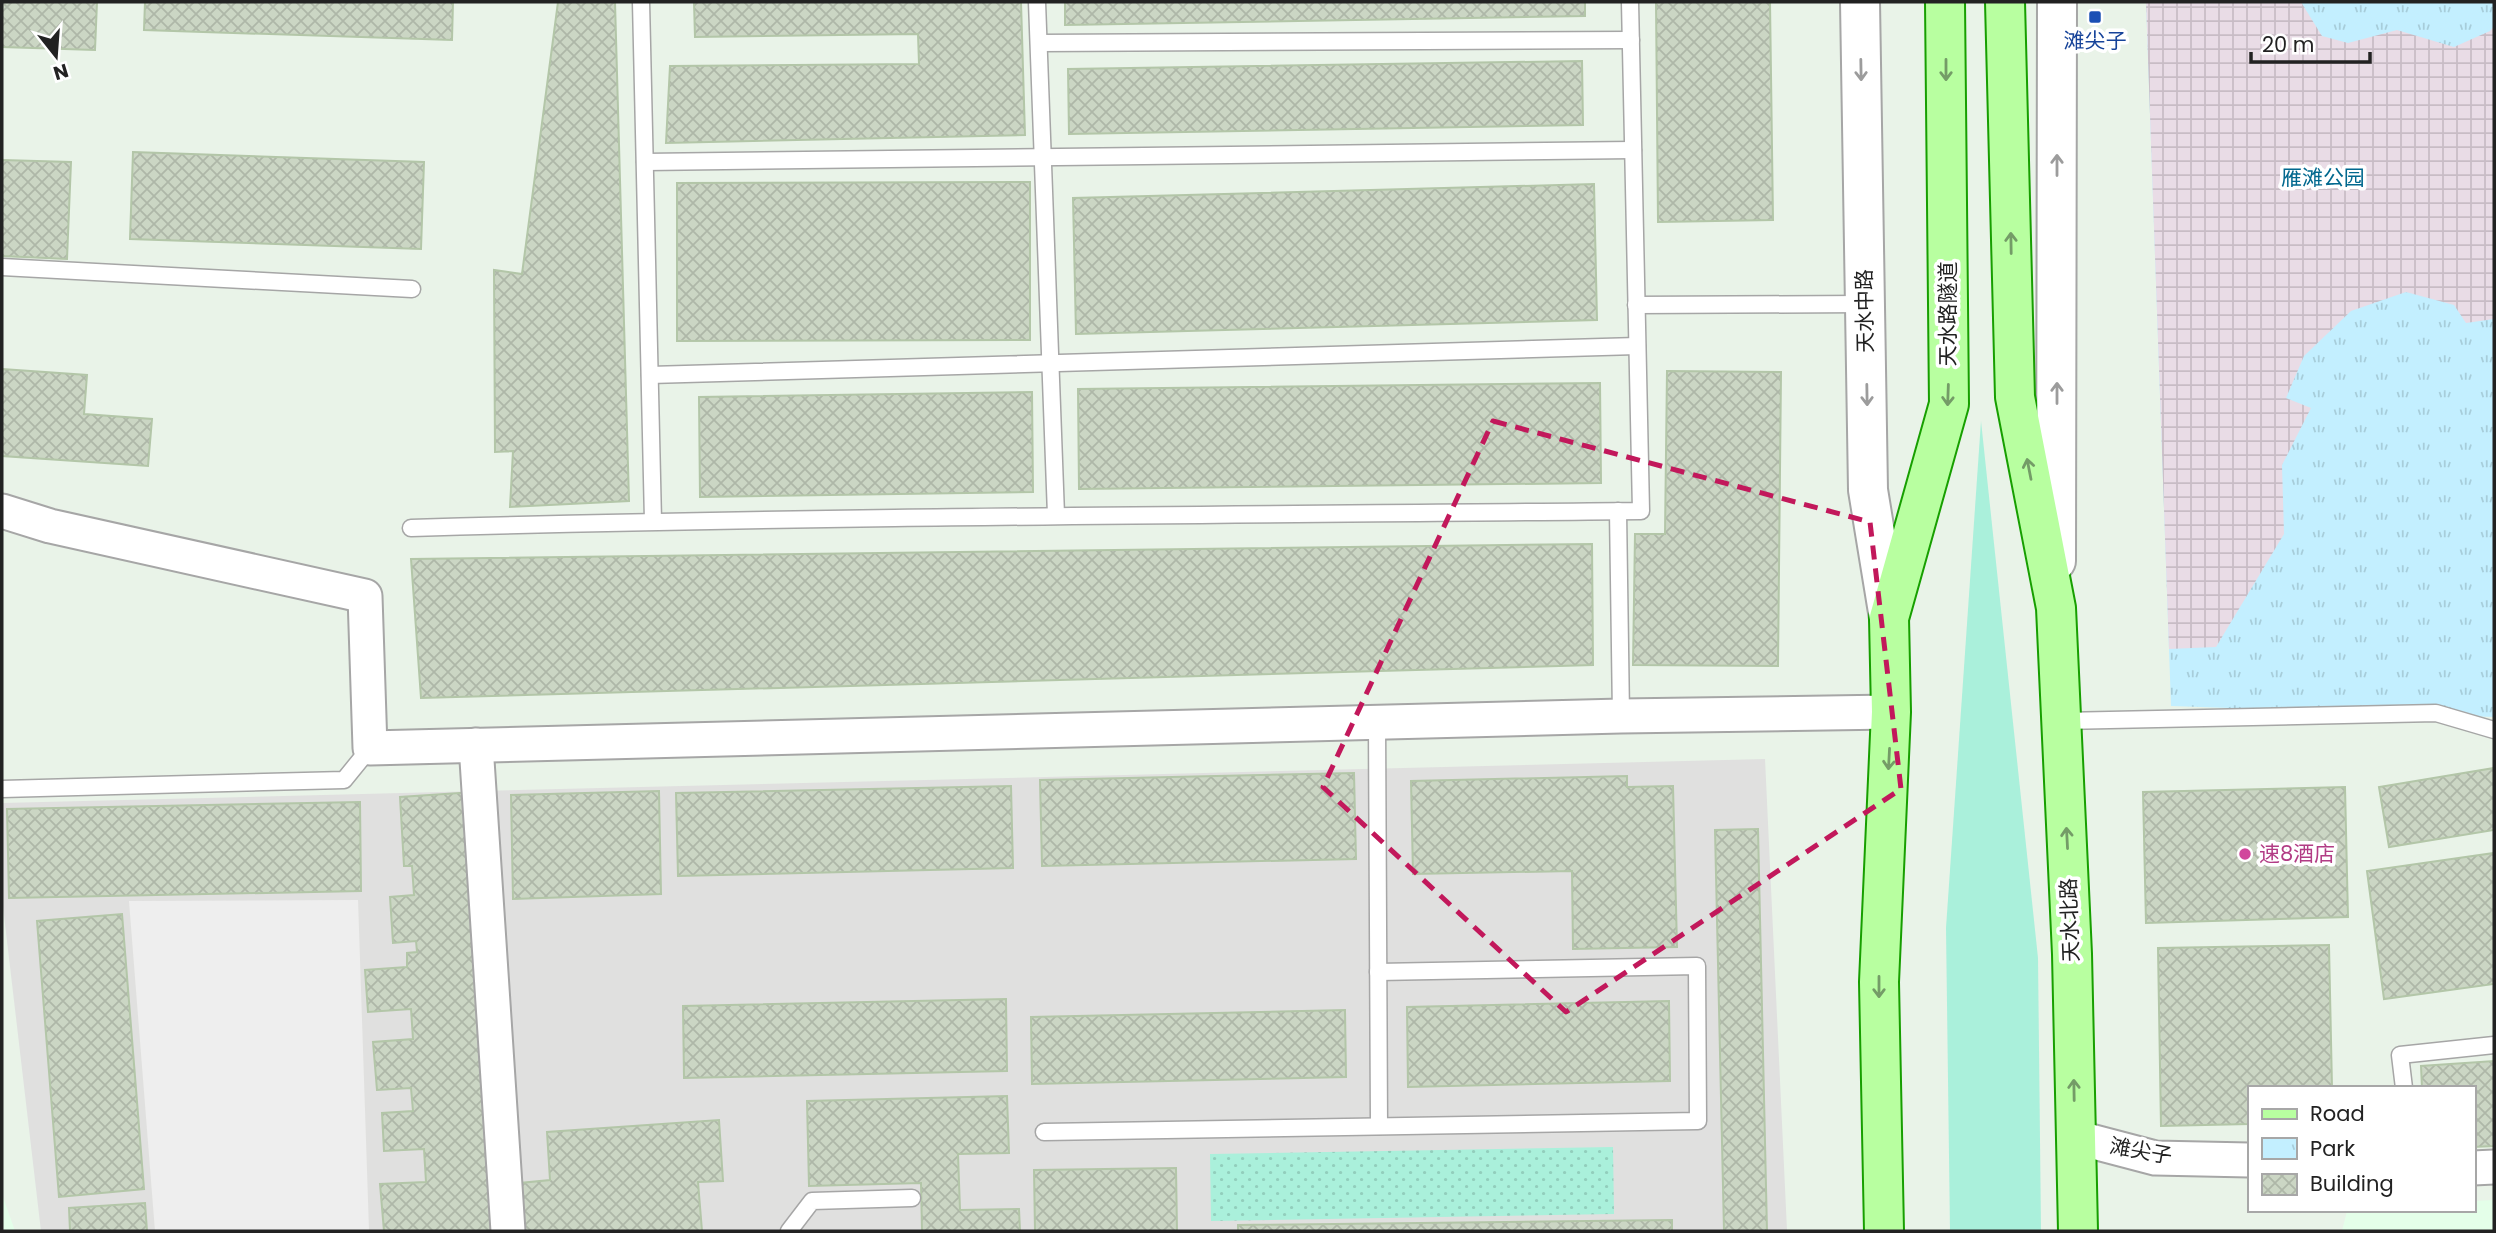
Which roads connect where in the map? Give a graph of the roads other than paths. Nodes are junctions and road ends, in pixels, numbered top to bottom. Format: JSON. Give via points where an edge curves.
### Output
{"nodes":[{"id":1,"x":641,"y":2,"type":"edge"},
{"id":2,"x":1037,"y":2,"type":"edge"},
{"id":3,"x":1630,"y":2,"type":"edge"},
{"id":4,"x":1860,"y":2,"type":"edge"},
{"id":5,"x":1945,"y":2,"type":"edge"},
{"id":6,"x":2004,"y":2,"type":"edge"},
{"id":7,"x":2057,"y":2,"type":"edge"},
{"id":8,"x":1631,"y":40,"type":"junction"},
{"id":9,"x":1039,"y":43,"type":"junction"},
{"id":10,"x":1633,"y":150,"type":"junction"},
{"id":11,"x":1043,"y":156,"type":"junction"},
{"id":12,"x":645,"y":162,"type":"junction"},
{"id":13,"x":2,"y":267,"type":"edge"},
{"id":14,"x":412,"y":289,"type":"dead end"},
{"id":15,"x":1865,"y":304,"type":"junction"},
{"id":16,"x":1636,"y":305,"type":"junction"},
{"id":17,"x":1637,"y":346,"type":"junction"},
{"id":18,"x":1050,"y":362,"type":"junction"},
{"id":19,"x":650,"y":375,"type":"junction"},
{"id":20,"x":2,"y":510,"type":"edge"},
{"id":21,"x":1618,"y":511,"type":"junction"},
{"id":22,"x":1056,"y":515,"type":"junction"},
{"id":23,"x":653,"y":521,"type":"junction"},
{"id":24,"x":411,"y":528,"type":"dead end"},
{"id":25,"x":2056,"y":608,"type":"junction"},
{"id":26,"x":1889,"y":618,"type":"junction"},
{"id":27,"x":1891,"y":712,"type":"junction"},
{"id":28,"x":1621,"y":716,"type":"junction"},
{"id":29,"x":2062,"y":721,"type":"junction"},
{"id":30,"x":1377,"y":722,"type":"junction"},
{"id":31,"x":2494,"y":730,"type":"edge"},
{"id":32,"x":476,"y":745,"type":"junction"},
{"id":33,"x":370,"y":748,"type":"junction"},
{"id":34,"x":2,"y":789,"type":"edge"},
{"id":35,"x":1378,"y":972,"type":"junction"},
{"id":36,"x":2494,"y":1045,"type":"edge"},
{"id":37,"x":2404,"y":1086,"type":"edge"},
{"id":38,"x":1380,"y":1126,"type":"junction"},
{"id":39,"x":1044,"y":1132,"type":"dead end"},
{"id":40,"x":2075,"y":1137,"type":"junction"},
{"id":41,"x":2248,"y":1160,"type":"edge"},
{"id":42,"x":2494,"y":1167,"type":"edge"},
{"id":43,"x":2475,"y":1168,"type":"edge"},
{"id":44,"x":912,"y":1198,"type":"dead end"},
{"id":45,"x":508,"y":1231,"type":"edge"},
{"id":46,"x":789,"y":1231,"type":"edge"},
{"id":47,"x":1884,"y":1231,"type":"edge"},
{"id":48,"x":2078,"y":1231,"type":"edge"}],
"edges":[{"from":1,"to":12,"type":"lane"},
{"from":2,"to":9,"type":"lane"},
{"from":3,"to":8,"type":"lane"},
{"from":4,"to":15,"type":"street","name":"天水中路","one_way":true},
{"from":5,"to":26,"type":"main road","name":"天水路隧道","one_way":true,"via":[[1949,404]]},
{"from":25,"to":6,"type":"main road","one_way":true,"via":[[2015,397]]},
{"from":25,"to":7,"type":"street","one_way":true},
{"from":8,"to":9,"type":"lane"},
{"from":8,"to":10,"type":"lane"},
{"from":9,"to":11,"type":"lane"},
{"from":10,"to":11,"type":"lane"},
{"from":10,"to":16,"type":"lane"},
{"from":11,"to":12,"type":"lane"},
{"from":11,"to":18,"type":"lane"},
{"from":12,"to":19,"type":"lane"},
{"from":13,"to":14,"type":"lane"},
{"from":15,"to":16,"type":"lane"},
{"from":15,"to":26,"type":"street","name":"天水中路","one_way":true,"via":[[1868,491]]},
{"from":16,"to":17,"type":"lane"},
{"from":17,"to":18,"type":"lane"},
{"from":17,"to":21,"type":"lane","via":[[1641,511]]},
{"from":18,"to":19,"type":"lane"},
{"from":18,"to":22,"type":"lane"},
{"from":19,"to":23,"type":"lane"},
{"from":20,"to":33,"type":"street","via":[[50,526],[365,596]]},
{"from":21,"to":22,"type":"lane"},
{"from":21,"to":28,"type":"lane"},
{"from":22,"to":23,"type":"lane"},
{"from":23,"to":24,"type":"lane"},
{"from":25,"to":29,"type":"main road","name":"天水北路"},
{"from":26,"to":27,"type":"main road"},
{"from":27,"to":28,"type":"street"},
{"from":27,"to":47,"type":"main road","one_way":true,"via":[[1879,982]]},
{"from":28,"to":30,"type":"street"},
{"from":29,"to":31,"type":"lane","via":[[2436,713]]},
{"from":40,"to":29,"type":"main road","name":"天水北路","one_way":true},
{"from":30,"to":32,"type":"street"},
{"from":30,"to":35,"type":"lane"},
{"from":32,"to":33,"type":"street"},
{"from":32,"to":45,"type":"street"},
{"from":33,"to":34,"type":"lane","via":[[344,780]]},
{"from":35,"to":38,"type":"lane"},
{"from":35,"to":38,"type":"lane","via":[[1697,966],[1698,1121]]},
{"from":36,"to":37,"type":"lane","via":[[2400,1055]]},
{"from":38,"to":39,"type":"lane"},
{"from":40,"to":41,"type":"street","name":"滩尖子","via":[[2155,1158]]},
{"from":40,"to":48,"type":"main road","name":"天水北路"},
{"from":42,"to":43,"type":"street"},
{"from":44,"to":46,"type":"lane","via":[[812,1200]]}]}
